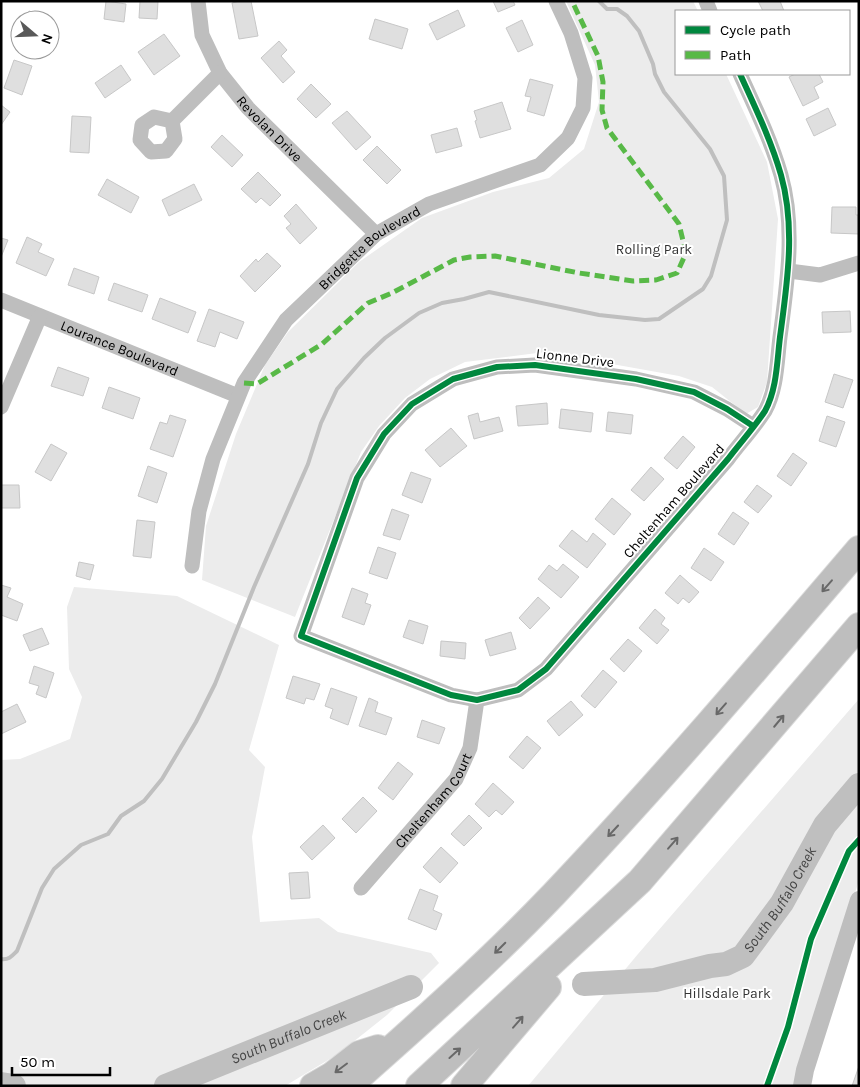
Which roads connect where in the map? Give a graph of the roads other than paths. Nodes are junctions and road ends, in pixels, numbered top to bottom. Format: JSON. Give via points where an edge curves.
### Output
{"nodes":[{"id":1,"x":198,"y":1,"type":"edge"},
{"id":2,"x":556,"y":1,"type":"edge"},
{"id":3,"x":220,"y":73,"type":"junction"},
{"id":4,"x":740,"y":75,"type":"edge"},
{"id":5,"x":172,"y":121,"type":"dead end"},
{"id":6,"x":376,"y":234,"type":"junction"},
{"id":7,"x":859,"y":264,"type":"edge"},
{"id":8,"x":789,"y":271,"type":"junction"},
{"id":9,"x":1,"y":300,"type":"edge"},
{"id":10,"x":40,"y":316,"type":"junction"},
{"id":11,"x":238,"y":396,"type":"junction"},
{"id":12,"x":1,"y":407,"type":"edge"},
{"id":13,"x":753,"y":426,"type":"junction"},
{"id":14,"x":859,"y":549,"type":"edge"},
{"id":15,"x":192,"y":566,"type":"dead end"},
{"id":16,"x":859,"y":626,"type":"edge"},
{"id":17,"x":301,"y":636,"type":"joint"},
{"id":18,"x":477,"y":700,"type":"junction"},
{"id":19,"x":640,"y":881,"type":"junction"},
{"id":20,"x":361,"y":888,"type":"dead end"},
{"id":21,"x":859,"y":900,"type":"edge"},
{"id":22,"x":400,"y":1041,"type":"junction"},
{"id":23,"x":313,"y":1086,"type":"edge"},
{"id":24,"x":349,"y":1086,"type":"edge"},
{"id":25,"x":419,"y":1086,"type":"edge"},
{"id":26,"x":464,"y":1086,"type":"edge"},
{"id":27,"x":802,"y":1086,"type":"edge"}],
"edges":[{"from":1,"to":3,"type":"street","name":"Revolan Drive","via":[[202,35]]},
{"from":2,"to":6,"type":"street","name":"Bridgette Boulevard","via":[[571,33],[585,78],[583,108],[568,138],[540,165],[429,204]]},
{"from":3,"to":5,"type":"street"},
{"from":3,"to":6,"type":"street","name":"Revolan Drive","via":[[248,108]]},
{"from":4,"to":8,"type":"street","name":"Cheltenham Boulevard","via":[[782,176],[788,217]]},
{"from":6,"to":11,"type":"street","name":"Bridgette Boulevard","via":[[286,320]]},
{"from":7,"to":8,"type":"street","via":[[820,275]]},
{"from":8,"to":13,"type":"street","name":"Cheltenham Boulevard","via":[[774,388],[765,410]]},
{"from":9,"to":10,"type":"street","name":"Lourance Boulevard"},
{"from":10,"to":11,"type":"street","name":"Lourance Boulevard"},
{"from":10,"to":12,"type":"street"},
{"from":11,"to":15,"type":"street","name":"Bridgette Boulevard","via":[[199,511]]},
{"from":13,"to":17,"type":"street","name":"Lionne Drive","via":[[694,392],[636,379],[535,364],[496,367],[454,379],[412,404],[384,434],[357,478]]},
{"from":13,"to":18,"type":"street","name":"Cheltenham Boulevard","via":[[546,669],[518,690]]},
{"from":14,"to":22,"type":"highway","one_way":true,"via":[[660,780],[552,896]]},
{"from":19,"to":16,"type":"highway","one_way":true},
{"from":17,"to":18,"type":"street","name":"Cheltenham Boulevard","via":[[451,695]]},
{"from":18,"to":20,"type":"street","name":"Cheltenham Court","via":[[470,748],[456,779]]},
{"from":25,"to":19,"type":"highway","one_way":true},
{"from":26,"to":19,"type":"highway","one_way":true},
{"from":21,"to":27,"type":"street"},
{"from":22,"to":23,"type":"highway","one_way":true,"via":[[359,1054]]},
{"from":22,"to":24,"type":"highway"}]}
